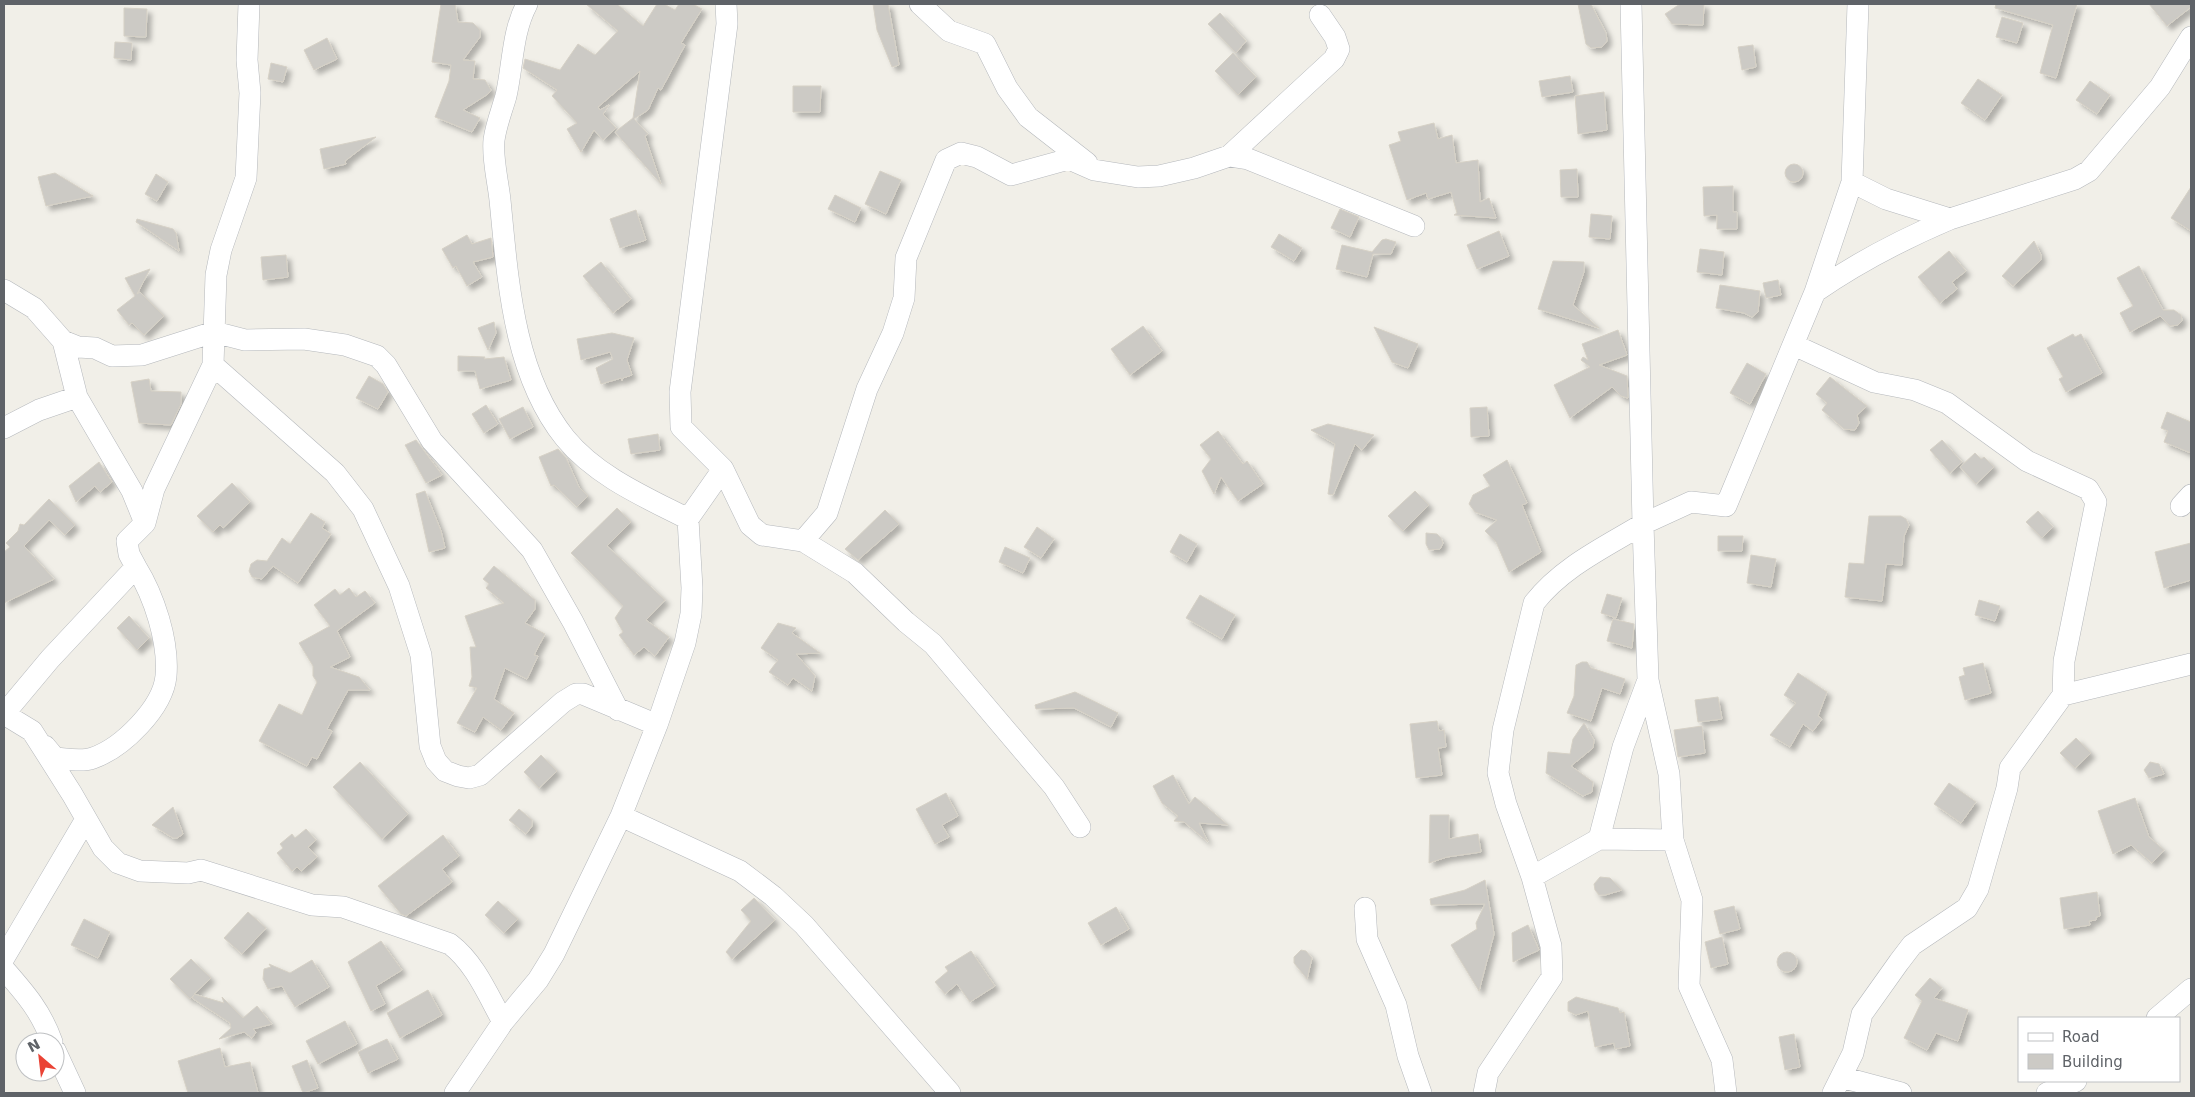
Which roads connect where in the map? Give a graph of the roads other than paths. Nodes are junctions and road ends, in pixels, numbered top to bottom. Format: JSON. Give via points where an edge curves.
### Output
{"nodes":[{"id":1,"x":249,"y":4,"type":"edge"},
{"id":2,"x":526,"y":4,"type":"edge"},
{"id":3,"x":726,"y":4,"type":"edge"},
{"id":4,"x":920,"y":4,"type":"edge"},
{"id":5,"x":1631,"y":4,"type":"edge"},
{"id":6,"x":1858,"y":4,"type":"edge"},
{"id":7,"x":1320,"y":15,"type":"dead end"},
{"id":8,"x":2191,"y":37,"type":"edge"},
{"id":9,"x":1229,"y":156,"type":"junction"},
{"id":10,"x":1094,"y":170,"type":"junction"},
{"id":11,"x":1852,"y":182,"type":"junction"},
{"id":12,"x":1950,"y":219,"type":"junction"},
{"id":13,"x":1414,"y":226,"type":"dead end"},
{"id":14,"x":4,"y":290,"type":"edge"},
{"id":15,"x":1815,"y":292,"type":"junction"},
{"id":16,"x":214,"y":332,"type":"junction"},
{"id":17,"x":63,"y":341,"type":"junction"},
{"id":18,"x":1794,"y":345,"type":"junction"},
{"id":19,"x":213,"y":365,"type":"junction"},
{"id":20,"x":77,"y":396,"type":"junction"},
{"id":21,"x":4,"y":428,"type":"edge"},
{"id":22,"x":723,"y":469,"type":"junction"},
{"id":23,"x":688,"y":519,"type":"junction"},
{"id":24,"x":144,"y":523,"type":"junction"},
{"id":25,"x":1643,"y":524,"type":"junction"},
{"id":26,"x":803,"y":541,"type":"junction"},
{"id":27,"x":136,"y":567,"type":"junction"},
{"id":28,"x":2191,"y":664,"type":"edge"},
{"id":29,"x":1648,"y":680,"type":"junction"},
{"id":30,"x":2063,"y":695,"type":"junction"},
{"id":31,"x":618,"y":710,"type":"junction"},
{"id":32,"x":4,"y":714,"type":"edge"},
{"id":33,"x":657,"y":725,"type":"junction"},
{"id":34,"x":32,"y":731,"type":"junction"},
{"id":35,"x":621,"y":816,"type":"junction"},
{"id":36,"x":86,"y":818,"type":"junction"},
{"id":37,"x":1080,"y":827,"type":"dead end"},
{"id":38,"x":1599,"y":839,"type":"junction"},
{"id":39,"x":1674,"y":840,"type":"junction"},
{"id":40,"x":1532,"y":876,"type":"junction"},
{"id":41,"x":1365,"y":908,"type":"dead end"},
{"id":42,"x":4,"y":958,"type":"edge"},
{"id":43,"x":4,"y":968,"type":"edge"},
{"id":44,"x":2191,"y":989,"type":"edge"},
{"id":45,"x":2158,"y":1017,"type":"edge"},
{"id":46,"x":504,"y":1022,"type":"junction"},
{"id":47,"x":48,"y":1032,"type":"edge"},
{"id":48,"x":65,"y":1072,"type":"edge"},
{"id":49,"x":2074,"y":1082,"type":"edge"},
{"id":50,"x":1837,"y":1085,"type":"edge"},
{"id":51,"x":75,"y":1093,"type":"edge"},
{"id":52,"x":455,"y":1093,"type":"edge"},
{"id":53,"x":950,"y":1093,"type":"edge"},
{"id":54,"x":1421,"y":1093,"type":"edge"},
{"id":55,"x":1484,"y":1093,"type":"edge"},
{"id":56,"x":1726,"y":1093,"type":"edge"},
{"id":57,"x":1901,"y":1093,"type":"edge"},
{"id":58,"x":2047,"y":1093,"type":"edge"}],
"edges":[{"from":1,"to":16,"type":"street","via":[[247,60],[250,93],[246,178],[216,274]]},
{"from":2,"to":23,"type":"street","via":[[494,141],[505,252],[527,365],[537,396],[578,451],[617,483]]},
{"from":3,"to":22,"type":"street","via":[[727,24],[680,392],[680,427]]},
{"from":4,"to":10,"type":"street","via":[[949,31],[985,44],[1007,88],[1028,117]]},
{"from":5,"to":25,"type":"street"},
{"from":6,"to":11,"type":"street"},
{"from":7,"to":9,"type":"street","via":[[1339,49],[1334,59]]},
{"from":8,"to":12,"type":"street","via":[[2160,87],[2089,170],[2075,179]]},
{"from":9,"to":10,"type":"street","via":[[1159,176],[1138,177]]},
{"from":9,"to":13,"type":"street","via":[[1248,159]]},
{"from":10,"to":26,"type":"street","via":[[1069,159],[1011,175],[977,157],[961,153],[946,160],[906,258],[904,298],[893,333],[868,389],[827,513]]},
{"from":11,"to":12,"type":"street","via":[[1886,199]]},
{"from":11,"to":15,"type":"street"},
{"from":12,"to":15,"type":"street","via":[[1849,268]]},
{"from":14,"to":17,"type":"street","via":[[34,308]]},
{"from":15,"to":18,"type":"street"},
{"from":16,"to":17,"type":"street","via":[[135,355],[112,356],[95,348],[78,347]]},
{"from":16,"to":19,"type":"street"},
{"from":16,"to":31,"type":"street","via":[[245,340],[304,339],[377,356],[386,365],[432,441],[532,550]]},
{"from":17,"to":20,"type":"street"},
{"from":18,"to":25,"type":"street","via":[[1726,506],[1692,502]]},
{"from":18,"to":30,"type":"street","via":[[1874,382],[1915,390],[1947,403],[2027,461],[2088,489],[2096,502],[2095,518],[2064,661]]},
{"from":19,"to":24,"type":"street","via":[[154,489]]},
{"from":19,"to":31,"type":"street","via":[[335,473],[363,509],[399,586],[421,655],[430,746],[436,761],[445,771],[469,778],[480,775],[576,694]]},
{"from":20,"to":21,"type":"street"},
{"from":20,"to":24,"type":"street","via":[[132,491]]},
{"from":22,"to":23,"type":"street"},
{"from":22,"to":26,"type":"street","via":[[750,525],[762,535]]},
{"from":23,"to":33,"type":"street","via":[[691,614],[685,643]]},
{"from":24,"to":27,"type":"street","via":[[127,541]]},
{"from":25,"to":29,"type":"street"},
{"from":25,"to":40,"type":"street","via":[[1565,571],[1534,603],[1503,730],[1498,773]]},
{"from":26,"to":37,"type":"street","via":[[855,573],[933,644],[1054,787]]},
{"from":27,"to":32,"type":"street","via":[[50,659]]},
{"from":27,"to":34,"type":"street","via":[[153,597],[166,657],[166,678],[152,710],[132,734],[93,758],[55,758]]},
{"from":28,"to":30,"type":"street"},
{"from":29,"to":38,"type":"street","via":[[1623,747]]},
{"from":29,"to":39,"type":"street","via":[[1669,774]]},
{"from":30,"to":50,"type":"street","via":[[2010,768],[1973,901],[1912,945],[1899,962],[1862,1014],[1853,1053]]},
{"from":31,"to":33,"type":"street"},
{"from":32,"to":34,"type":"street"},
{"from":33,"to":35,"type":"street"},
{"from":34,"to":36,"type":"street"},
{"from":35,"to":46,"type":"street","via":[[554,954],[538,980]]},
{"from":35,"to":53,"type":"street","via":[[740,871],[773,896],[804,925]]},
{"from":36,"to":42,"type":"street"},
{"from":36,"to":46,"type":"street","via":[[103,848],[118,863],[140,871],[188,873],[201,870],[312,905],[343,907],[450,944],[472,967]]},
{"from":38,"to":39,"type":"street"},
{"from":38,"to":40,"type":"street"},
{"from":39,"to":56,"type":"street","via":[[1692,900],[1689,986],[1722,1060]]},
{"from":40,"to":55,"type":"street","via":[[1551,946],[1552,977],[1488,1073]]},
{"from":41,"to":54,"type":"street","via":[[1367,939],[1396,1005]]},
{"from":43,"to":47,"type":"street","via":[[32,1000]]},
{"from":44,"to":45,"type":"street"},
{"from":46,"to":52,"type":"street"},
{"from":48,"to":51,"type":"street"},
{"from":49,"to":58,"type":"street"},
{"from":50,"to":57,"type":"street"}]}
